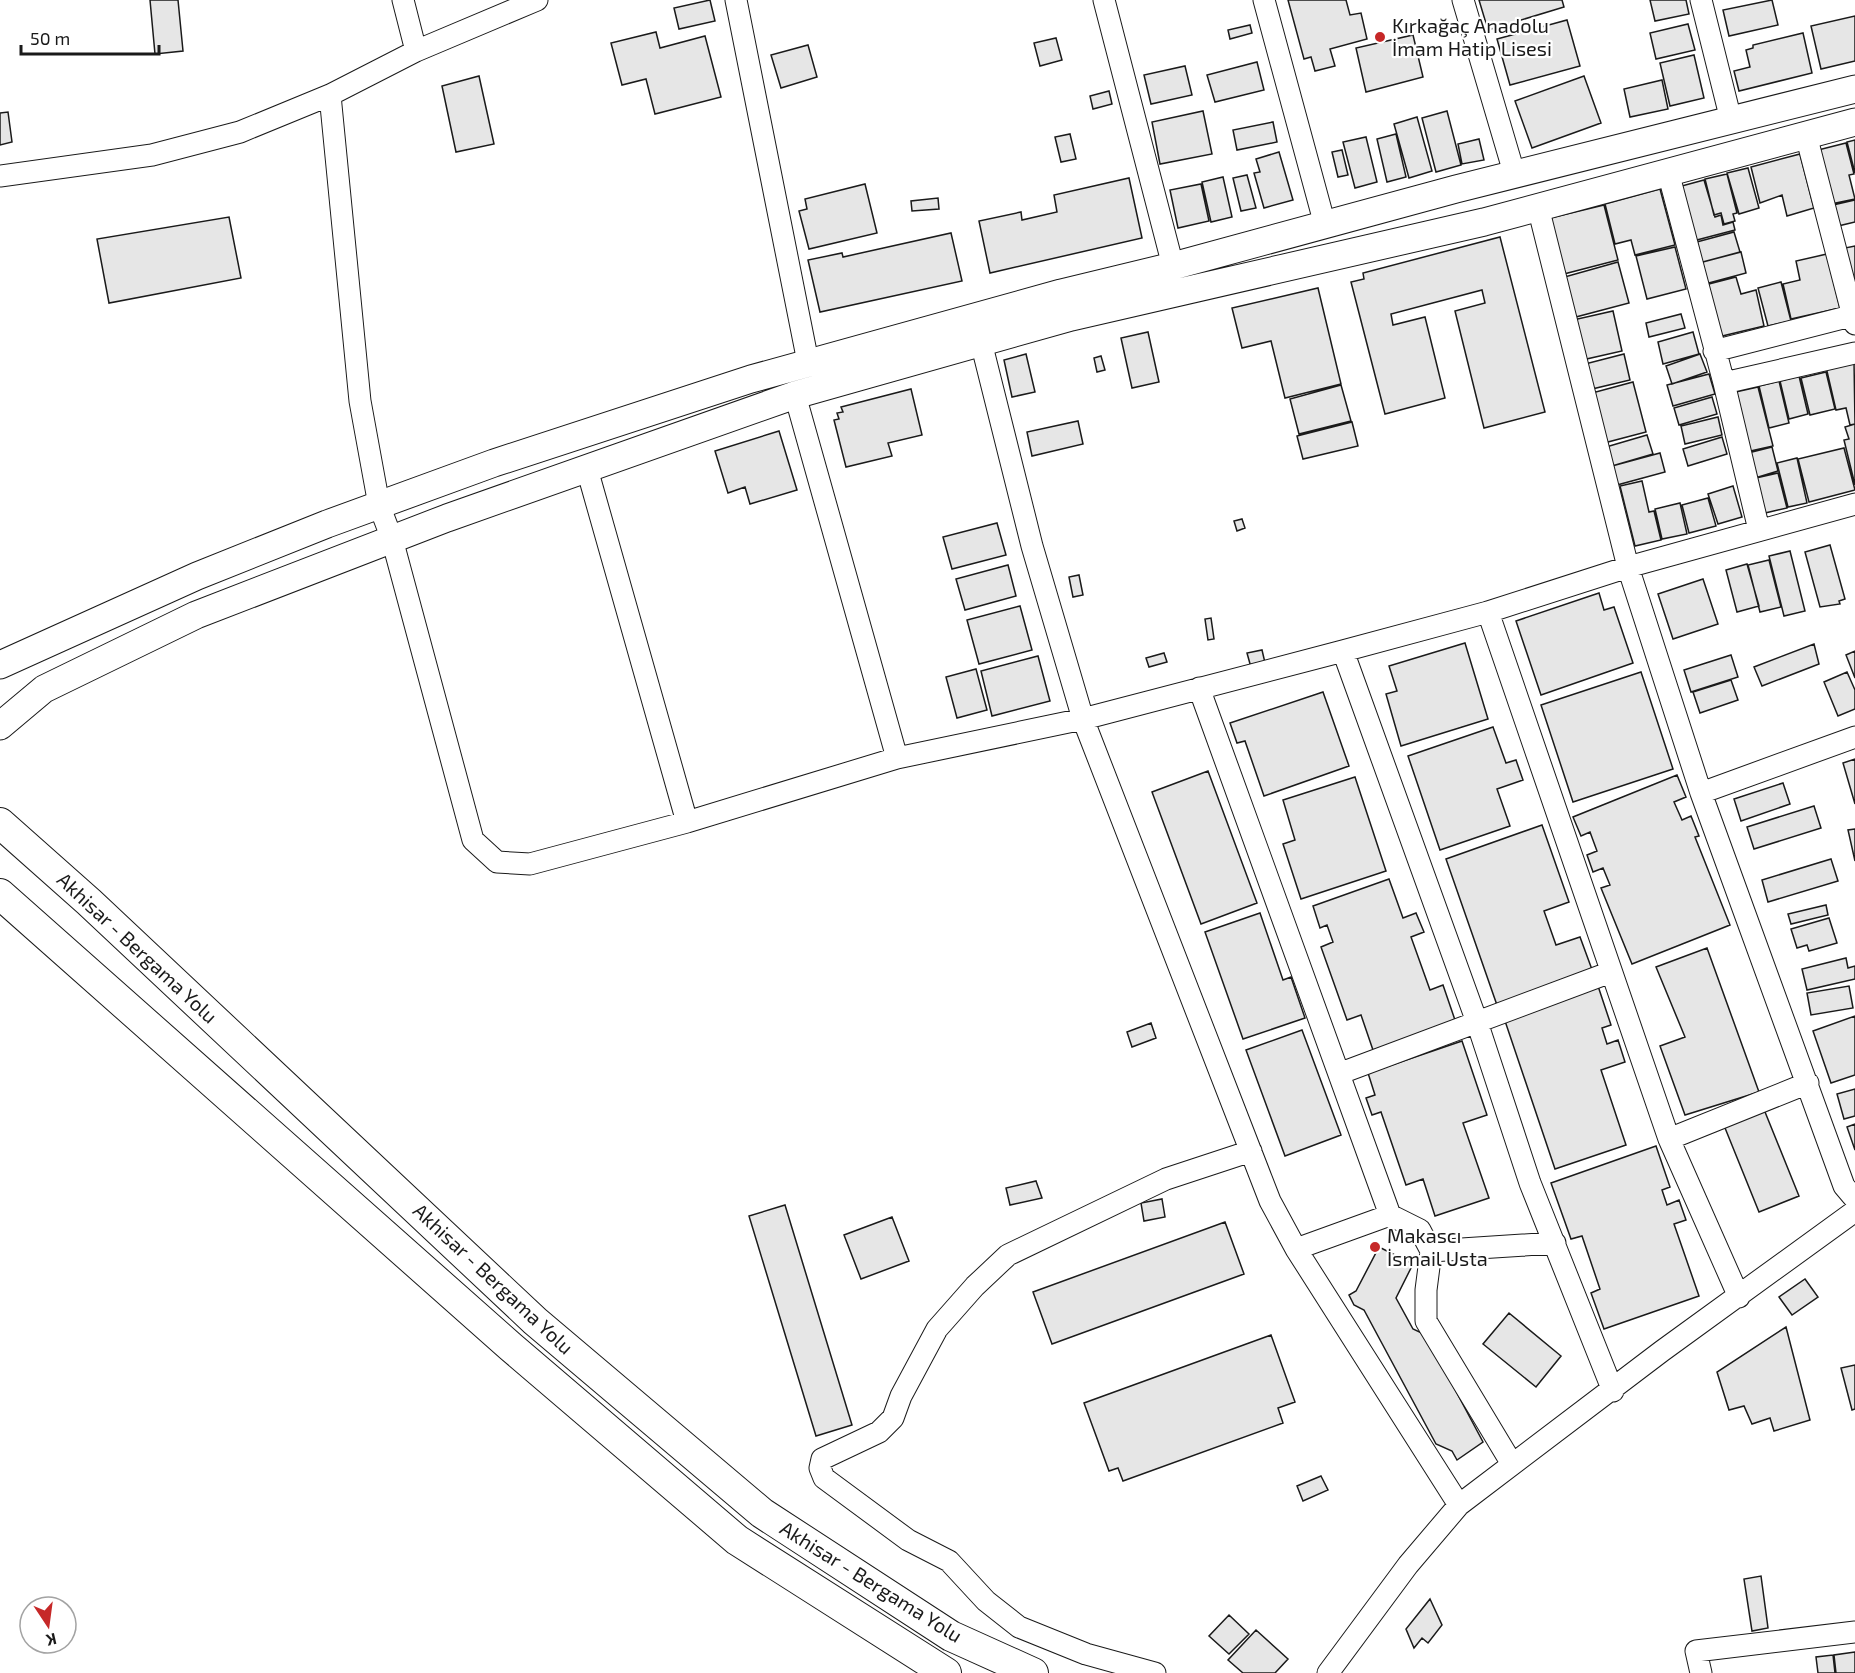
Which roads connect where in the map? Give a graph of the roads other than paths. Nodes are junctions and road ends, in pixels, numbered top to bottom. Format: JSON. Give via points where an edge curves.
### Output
{"nodes":[{"id":1,"x":403,"y":0,"type":"edge"},
{"id":2,"x":537,"y":0,"type":"edge"},
{"id":3,"x":736,"y":0,"type":"edge"},
{"id":4,"x":1104,"y":0,"type":"edge"},
{"id":5,"x":1264,"y":0,"type":"edge"},
{"id":6,"x":1463,"y":0,"type":"edge"},
{"id":7,"x":1701,"y":0,"type":"edge"},
{"id":8,"x":416,"y":51,"type":"junction"},
{"id":9,"x":1855,"y":89,"type":"edge"},
{"id":10,"x":330,"y":95,"type":"junction"},
{"id":11,"x":1731,"y":120,"type":"junction"},
{"id":12,"x":1855,"y":122,"type":"edge"},
{"id":13,"x":1806,"y":135,"type":"junction"},
{"id":14,"x":1668,"y":172,"type":"junction"},
{"id":15,"x":0,"y":176,"type":"edge"},
{"id":16,"x":1515,"y":176,"type":"junction"},
{"id":17,"x":1538,"y":207,"type":"junction"},
{"id":18,"x":1324,"y":225,"type":"junction"},
{"id":19,"x":1173,"y":266,"type":"junction"},
{"id":20,"x":1854,"y":318,"type":"edge"},
{"id":21,"x":981,"y":342,"type":"junction"},
{"id":22,"x":1714,"y":351,"type":"junction"},
{"id":23,"x":1855,"y":353,"type":"edge"},
{"id":24,"x":808,"y":362,"type":"junction"},
{"id":25,"x":1724,"y":383,"type":"junction"},
{"id":26,"x":795,"y":395,"type":"junction"},
{"id":27,"x":587,"y":469,"type":"junction"},
{"id":28,"x":1855,"y":504,"type":"edge"},
{"id":29,"x":379,"y":505,"type":"junction"},
{"id":30,"x":1759,"y":530,"type":"junction"},
{"id":31,"x":392,"y":539,"type":"junction"},
{"id":32,"x":1628,"y":567,"type":"junction"},
{"id":33,"x":1488,"y":612,"type":"junction"},
{"id":34,"x":1343,"y":651,"type":"junction"},
{"id":35,"x":0,"y":665,"type":"edge"},
{"id":36,"x":1199,"y":688,"type":"junction"},
{"id":37,"x":1083,"y":719,"type":"junction"},
{"id":38,"x":0,"y":726,"type":"edge"},
{"id":39,"x":1855,"y":737,"type":"edge"},
{"id":40,"x":897,"y":758,"type":"junction"},
{"id":41,"x":1701,"y":793,"type":"junction"},
{"id":42,"x":687,"y":822,"type":"junction"},
{"id":43,"x":0,"y":823,"type":"edge"},
{"id":44,"x":0,"y":894,"type":"edge"},
{"id":45,"x":1611,"y":972,"type":"junction"},
{"id":46,"x":1477,"y":1022,"type":"junction"},
{"id":47,"x":1341,"y":1073,"type":"junction"},
{"id":48,"x":1808,"y":1083,"type":"junction"},
{"id":49,"x":1669,"y":1139,"type":"junction"},
{"id":50,"x":1251,"y":1151,"type":"junction"},
{"id":51,"x":1855,"y":1199,"type":"edge"},
{"id":52,"x":1855,"y":1211,"type":"edge"},
{"id":53,"x":1390,"y":1215,"type":"junction"},
{"id":54,"x":1555,"y":1243,"type":"junction"},
{"id":55,"x":1296,"y":1249,"type":"junction"},
{"id":56,"x":1431,"y":1251,"type":"junction"},
{"id":57,"x":1739,"y":1297,"type":"junction"},
{"id":58,"x":1613,"y":1391,"type":"junction"},
{"id":59,"x":1512,"y":1464,"type":"junction"},
{"id":60,"x":1459,"y":1505,"type":"junction"},
{"id":61,"x":1855,"y":1632,"type":"edge"},
{"id":62,"x":946,"y":1673,"type":"edge"},
{"id":63,"x":1033,"y":1673,"type":"edge"},
{"id":64,"x":1155,"y":1673,"type":"edge"},
{"id":65,"x":1328,"y":1673,"type":"edge"},
{"id":66,"x":1701,"y":1673,"type":"edge"}],
"edges":[{"from":1,"to":8,"type":"street"},
{"from":2,"to":8,"type":"street"},
{"from":3,"to":24,"type":"street"},
{"from":4,"to":19,"type":"street"},
{"from":5,"to":18,"type":"street"},
{"from":6,"to":16,"type":"street"},
{"from":7,"to":11,"type":"street"},
{"from":8,"to":10,"type":"street"},
{"from":9,"to":11,"type":"main road"},
{"from":10,"to":15,"type":"street","via":[[240,132],[152,155]]},
{"from":10,"to":29,"type":"street","via":[[360,401]]},
{"from":11,"to":16,"type":"main road"},
{"from":12,"to":13,"type":"main road"},
{"from":13,"to":14,"type":"main road"},
{"from":13,"to":20,"type":"street"},
{"from":14,"to":17,"type":"main road"},
{"from":14,"to":22,"type":"street"},
{"from":16,"to":18,"type":"main road"},
{"from":17,"to":21,"type":"main road","via":[[1071,317]]},
{"from":17,"to":32,"type":"street"},
{"from":18,"to":19,"type":"main road"},
{"from":19,"to":24,"type":"main road","via":[[1061,292]]},
{"from":20,"to":22,"type":"street"},
{"from":21,"to":26,"type":"main road"},
{"from":21,"to":37,"type":"street","via":[[1032,546]]},
{"from":22,"to":25,"type":"street"},
{"from":23,"to":25,"type":"street"},
{"from":24,"to":29,"type":"main road"},
{"from":25,"to":30,"type":"street"},
{"from":26,"to":27,"type":"main road"},
{"from":26,"to":40,"type":"street"},
{"from":27,"to":31,"type":"main road"},
{"from":27,"to":42,"type":"street"},
{"from":28,"to":30,"type":"street"},
{"from":29,"to":31,"type":"street"},
{"from":29,"to":35,"type":"main road","via":[[197,576]]},
{"from":30,"to":32,"type":"street"},
{"from":31,"to":38,"type":"main road","via":[[196,615],[44,688]]},
{"from":31,"to":42,"type":"street","via":[[473,840],[497,862],[530,864]]},
{"from":32,"to":33,"type":"street"},
{"from":32,"to":41,"type":"street"},
{"from":33,"to":34,"type":"street"},
{"from":33,"to":45,"type":"street"},
{"from":34,"to":36,"type":"street"},
{"from":34,"to":46,"type":"street"},
{"from":36,"to":37,"type":"street"},
{"from":36,"to":47,"type":"street"},
{"from":37,"to":40,"type":"street"},
{"from":37,"to":50,"type":"street"},
{"from":39,"to":41,"type":"street"},
{"from":40,"to":42,"type":"street"},
{"from":41,"to":48,"type":"street"},
{"from":43,"to":63,"type":"highway","name":"Akhisar - Bergama Yolu","via":[[98,910],[535,1321],[762,1513],[951,1636]]},
{"from":44,"to":62,"type":"highway","name":"Akhisar - Bergama Yolu","via":[[511,1347],[737,1540]]},
{"from":45,"to":46,"type":"street"},
{"from":45,"to":49,"type":"street"},
{"from":46,"to":47,"type":"street"},
{"from":46,"to":54,"type":"street","via":[[1530,1183]]},
{"from":47,"to":53,"type":"street"},
{"from":48,"to":49,"type":"street"},
{"from":48,"to":51,"type":"street","via":[[1844,1186]]},
{"from":49,"to":57,"type":"street"},
{"from":50,"to":55,"type":"street","via":[[1270,1201]]},
{"from":50,"to":64,"type":"street","via":[[1166,1179],[1008,1255],[938,1329],[893,1418],[879,1432],[822,1459],[820,1468],[824,1479],[908,1540],[949,1562],[986,1601],[1019,1627],[1086,1654]]},
{"from":52,"to":57,"type":"street"},
{"from":53,"to":55,"type":"street"},
{"from":53,"to":56,"type":"street","via":[[1420,1230]]},
{"from":54,"to":56,"type":"street"},
{"from":54,"to":58,"type":"street"},
{"from":55,"to":60,"type":"street"},
{"from":56,"to":59,"type":"street","via":[[1426,1321]]},
{"from":57,"to":58,"type":"street"},
{"from":58,"to":59,"type":"street"},
{"from":59,"to":60,"type":"street"},
{"from":60,"to":65,"type":"street","via":[[1408,1565]]},
{"from":61,"to":66,"type":"street","via":[[1696,1651]]}]}
